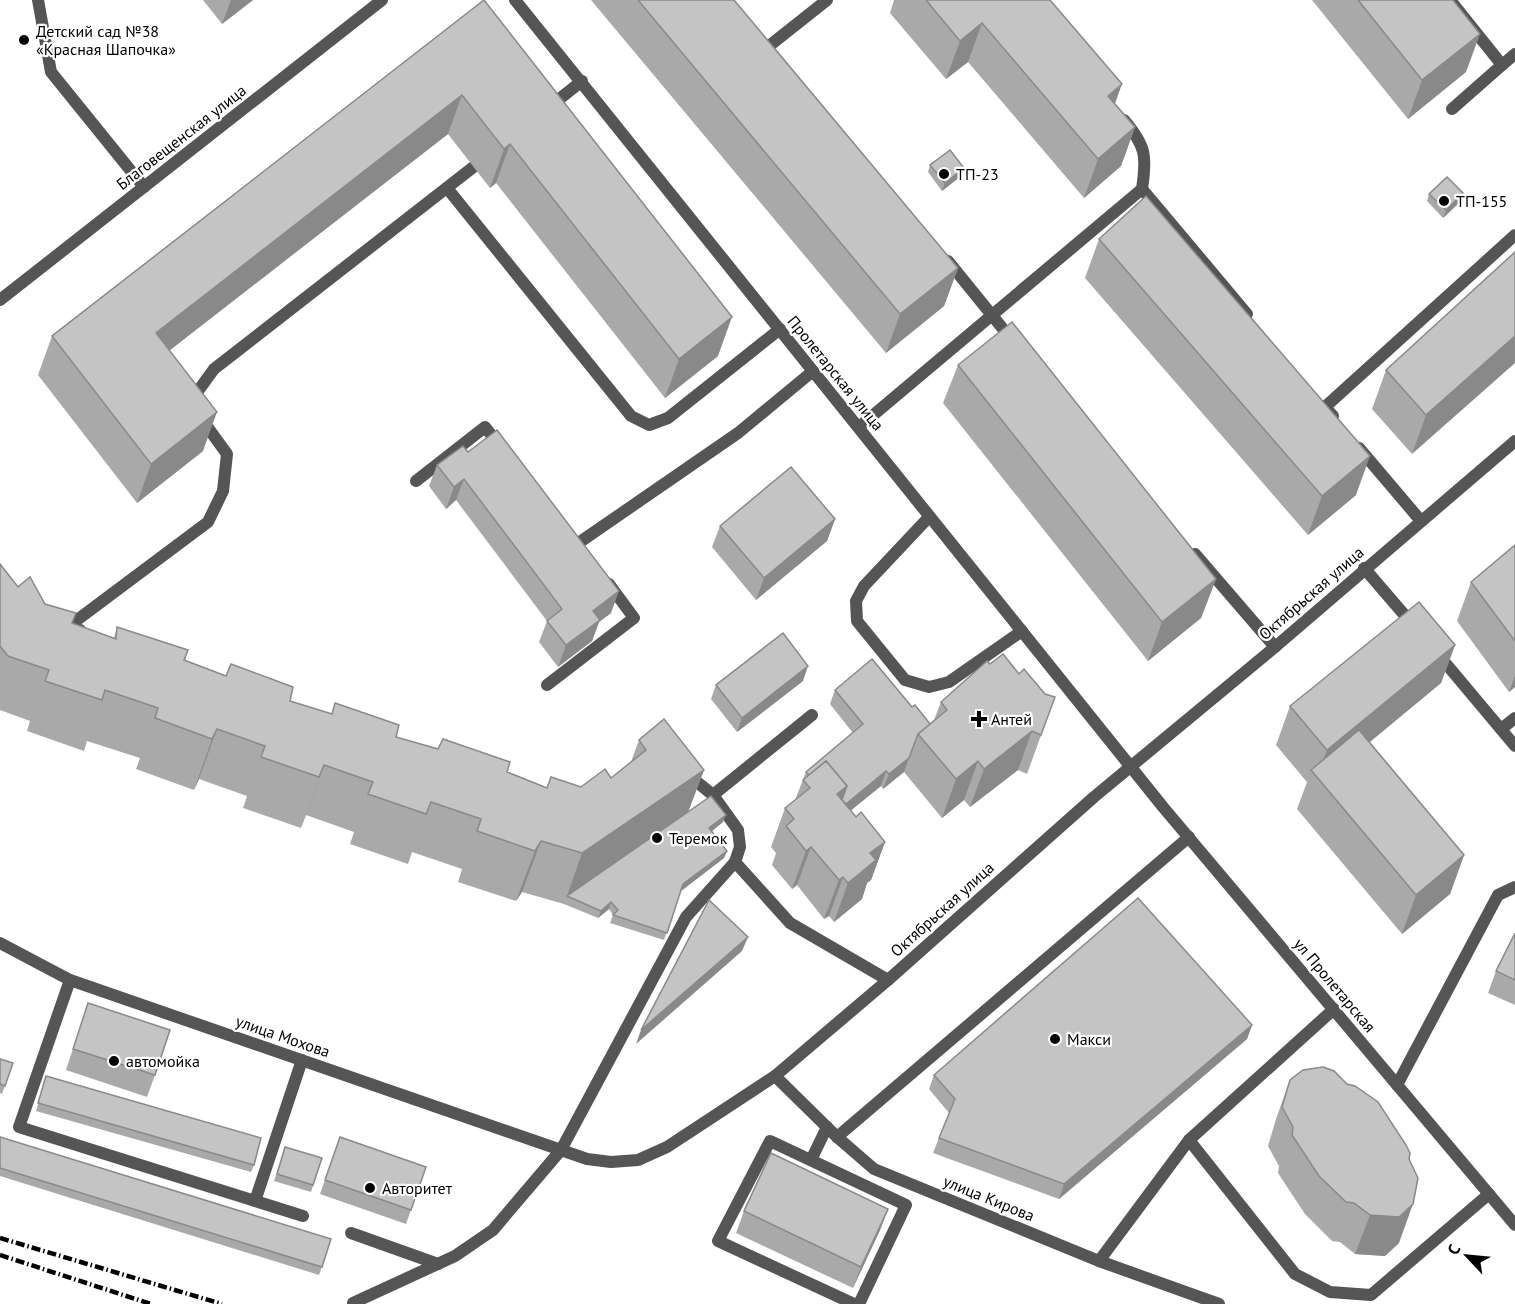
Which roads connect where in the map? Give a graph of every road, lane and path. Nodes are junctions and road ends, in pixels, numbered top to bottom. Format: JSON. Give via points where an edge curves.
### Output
{"nodes":[{"id":1,"x":38,"y":0,"type":"edge"},
{"id":2,"x":382,"y":0,"type":"edge"},
{"id":3,"x":515,"y":0,"type":"edge"},
{"id":4,"x":827,"y":0,"type":"edge"},
{"id":5,"x":1450,"y":0,"type":"edge"},
{"id":6,"x":769,"y":46,"type":"edge"},
{"id":7,"x":1515,"y":54,"type":"edge"},
{"id":8,"x":1502,"y":65,"type":"junction"},
{"id":9,"x":582,"y":81,"type":"junction"},
{"id":10,"x":1112,"y":106,"type":"edge"},
{"id":11,"x":1452,"y":109,"type":"dead end"},
{"id":12,"x":537,"y":117,"type":"edge"},
{"id":13,"x":492,"y":153,"type":"edge"},
{"id":14,"x":144,"y":187,"type":"junction"},
{"id":15,"x":447,"y":188,"type":"junction"},
{"id":16,"x":1142,"y":189,"type":"junction"},
{"id":17,"x":1515,"y":235,"type":"edge"},
{"id":18,"x":941,"y":252,"type":"edge"},
{"id":19,"x":0,"y":300,"type":"edge"},
{"id":20,"x":993,"y":317,"type":"junction"},
{"id":21,"x":1257,"y":326,"type":"edge"},
{"id":22,"x":780,"y":330,"type":"junction"},
{"id":23,"x":1023,"y":353,"type":"edge"},
{"id":24,"x":813,"y":371,"type":"junction"},
{"id":25,"x":1340,"y":424,"type":"edge"},
{"id":26,"x":859,"y":427,"type":"junction"},
{"id":27,"x":1515,"y":441,"type":"edge"},
{"id":28,"x":1354,"y":442,"type":"edge"},
{"id":29,"x":506,"y":454,"type":"edge"},
{"id":30,"x":416,"y":481,"type":"dead end"},
{"id":31,"x":929,"y":516,"type":"junction"},
{"id":32,"x":1421,"y":521,"type":"junction"},
{"id":33,"x":1183,"y":540,"type":"edge"},
{"id":34,"x":577,"y":544,"type":"edge"},
{"id":35,"x":1364,"y":568,"type":"junction"},
{"id":36,"x":599,"y":572,"type":"edge"},
{"id":37,"x":1023,"y":631,"type":"junction"},
{"id":38,"x":91,"y":634,"type":"edge"},
{"id":39,"x":1275,"y":647,"type":"junction"},
{"id":40,"x":547,"y":685,"type":"dead end"},
{"id":41,"x":812,"y":715,"type":"dead end"},
{"id":42,"x":1515,"y":718,"type":"edge"},
{"id":43,"x":1501,"y":729,"type":"junction"},
{"id":44,"x":1515,"y":746,"type":"edge"},
{"id":45,"x":673,"y":762,"type":"edge"},
{"id":46,"x":1130,"y":767,"type":"junction"},
{"id":47,"x":713,"y":795,"type":"junction"},
{"id":48,"x":1189,"y":837,"type":"junction"},
{"id":49,"x":735,"y":862,"type":"junction"},
{"id":50,"x":1515,"y":887,"type":"edge"},
{"id":51,"x":0,"y":943,"type":"edge"},
{"id":52,"x":70,"y":980,"type":"junction"},
{"id":53,"x":888,"y":980,"type":"junction"},
{"id":54,"x":1334,"y":1009,"type":"junction"},
{"id":55,"x":302,"y":1060,"type":"junction"},
{"id":56,"x":776,"y":1076,"type":"junction"},
{"id":57,"x":1397,"y":1085,"type":"junction"},
{"id":58,"x":827,"y":1127,"type":"junction"},
{"id":59,"x":837,"y":1137,"type":"junction"},
{"id":60,"x":1189,"y":1140,"type":"junction"},
{"id":61,"x":561,"y":1150,"type":"junction"},
{"id":62,"x":806,"y":1162,"type":"junction"},
{"id":63,"x":874,"y":1169,"type":"junction"},
{"id":64,"x":865,"y":1190,"type":"junction"},
{"id":65,"x":1489,"y":1194,"type":"junction"},
{"id":66,"x":255,"y":1201,"type":"junction"},
{"id":67,"x":303,"y":1216,"type":"dead end"},
{"id":68,"x":1515,"y":1225,"type":"edge"},
{"id":69,"x":351,"y":1233,"type":"dead end"},
{"id":70,"x":1099,"y":1261,"type":"junction"},
{"id":71,"x":438,"y":1264,"type":"junction"},
{"id":72,"x":353,"y":1303,"type":"edge"},
{"id":73,"x":856,"y":1304,"type":"edge"},
{"id":74,"x":1219,"y":1304,"type":"edge"}],
"edges":[{"from":1,"to":14,"type":"street","via":[[51,72]]},
{"from":2,"to":14,"type":"street","name":"Благовещенская улица"},
{"from":3,"to":9,"type":"street","name":"Пролетарская улица"},
{"from":4,"to":6,"type":"street"},
{"from":5,"to":8,"type":"street"},
{"from":7,"to":8,"type":"street"},
{"from":8,"to":11,"type":"street"},
{"from":9,"to":12,"type":"street"},
{"from":9,"to":22,"type":"street","name":"Пролетарская улица"},
{"from":10,"to":16,"type":"street","via":[[1142,142],[1146,164]]},
{"from":13,"to":15,"type":"street"},
{"from":14,"to":19,"type":"street","name":"Благовещенская улица"},
{"from":15,"to":22,"type":"street","via":[[631,416],[649,425],[668,418]]},
{"from":15,"to":38,"type":"street","via":[[214,369],[198,391],[198,414],[226,454],[223,491],[208,522],[64,624]]},
{"from":16,"to":20,"type":"street"},
{"from":16,"to":21,"type":"street"},
{"from":17,"to":25,"type":"street","via":[[1321,402]]},
{"from":18,"to":20,"type":"street"},
{"from":20,"to":23,"type":"street"},
{"from":20,"to":26,"type":"street"},
{"from":22,"to":24,"type":"street","name":"Пролетарская улица"},
{"from":24,"to":26,"type":"street","name":"Пролетарская улица"},
{"from":24,"to":34,"type":"street","via":[[738,433]]},
{"from":26,"to":31,"type":"street","name":"Пролетарская улица"},
{"from":27,"to":32,"type":"street","name":"Октябрьская улица"},
{"from":28,"to":32,"type":"street"},
{"from":29,"to":30,"type":"street","via":[[485,427]]},
{"from":31,"to":37,"type":"street","name":"Пролетарская улица"},
{"from":31,"to":37,"type":"street","via":[[864,586],[856,601],[857,621],[905,680],[929,687],[949,682]]},
{"from":32,"to":35,"type":"street","name":"Октябрьская улица"},
{"from":33,"to":39,"type":"street"},
{"from":35,"to":39,"type":"street","name":"Октябрьская улица"},
{"from":35,"to":43,"type":"street"},
{"from":36,"to":40,"type":"street","via":[[634,618]]},
{"from":37,"to":46,"type":"street","name":"Пролетарская улица"},
{"from":39,"to":46,"type":"street","name":"Октябрьская улица"},
{"from":41,"to":47,"type":"street"},
{"from":42,"to":43,"type":"street"},
{"from":43,"to":44,"type":"street"},
{"from":45,"to":47,"type":"street"},
{"from":46,"to":48,"type":"street","name":"ул Пролетарская"},
{"from":46,"to":53,"type":"street","name":"Октябрьская улица"},
{"from":47,"to":49,"type":"street","via":[[738,830],[740,847]]},
{"from":48,"to":54,"type":"street","name":"ул Пролетарская"},
{"from":48,"to":59,"type":"street"},
{"from":49,"to":53,"type":"street","via":[[790,922]]},
{"from":49,"to":61,"type":"street","via":[[686,918]]},
{"from":50,"to":57,"type":"street","via":[[1498,895]]},
{"from":51,"to":52,"type":"street","name":"улица Мохова"},
{"from":52,"to":55,"type":"street","name":"улица Мохова"},
{"from":52,"to":66,"type":"street","via":[[19,1127]]},
{"from":53,"to":56,"type":"street","name":"Октябрьская улица"},
{"from":54,"to":57,"type":"street","name":"ул Пролетарская"},
{"from":54,"to":60,"type":"street"},
{"from":55,"to":61,"type":"street","name":"улица Мохова"},
{"from":55,"to":66,"type":"street"},
{"from":56,"to":58,"type":"street","name":"улица Кирова"},
{"from":56,"to":61,"type":"street","name":"Октябрьская улица","via":[[667,1147],[638,1160],[586,1159]]},
{"from":57,"to":65,"type":"street","name":"ул Пролетарская"},
{"from":58,"to":59,"type":"street","name":"улица Кирова"},
{"from":58,"to":62,"type":"street"},
{"from":59,"to":63,"type":"street","name":"улица Кирова"},
{"from":60,"to":65,"type":"street","via":[[1295,1274],[1330,1292],[1371,1294]]},
{"from":60,"to":70,"type":"street"},
{"from":61,"to":71,"type":"street","via":[[493,1230]]},
{"from":62,"to":64,"type":"street"},
{"from":62,"to":73,"type":"street","via":[[786,1154],[770,1141],[718,1240],[760,1254],[839,1291]]},
{"from":63,"to":64,"type":"street"},
{"from":63,"to":70,"type":"street","name":"улица Кирова"},
{"from":64,"to":73,"type":"street","via":[[883,1201],[906,1205]]},
{"from":65,"to":68,"type":"street","name":"ул Пролетарская"},
{"from":66,"to":67,"type":"street"},
{"from":69,"to":71,"type":"street"},
{"from":70,"to":74,"type":"street","name":"улица Кирова"},
{"from":71,"to":72,"type":"street"}]}
